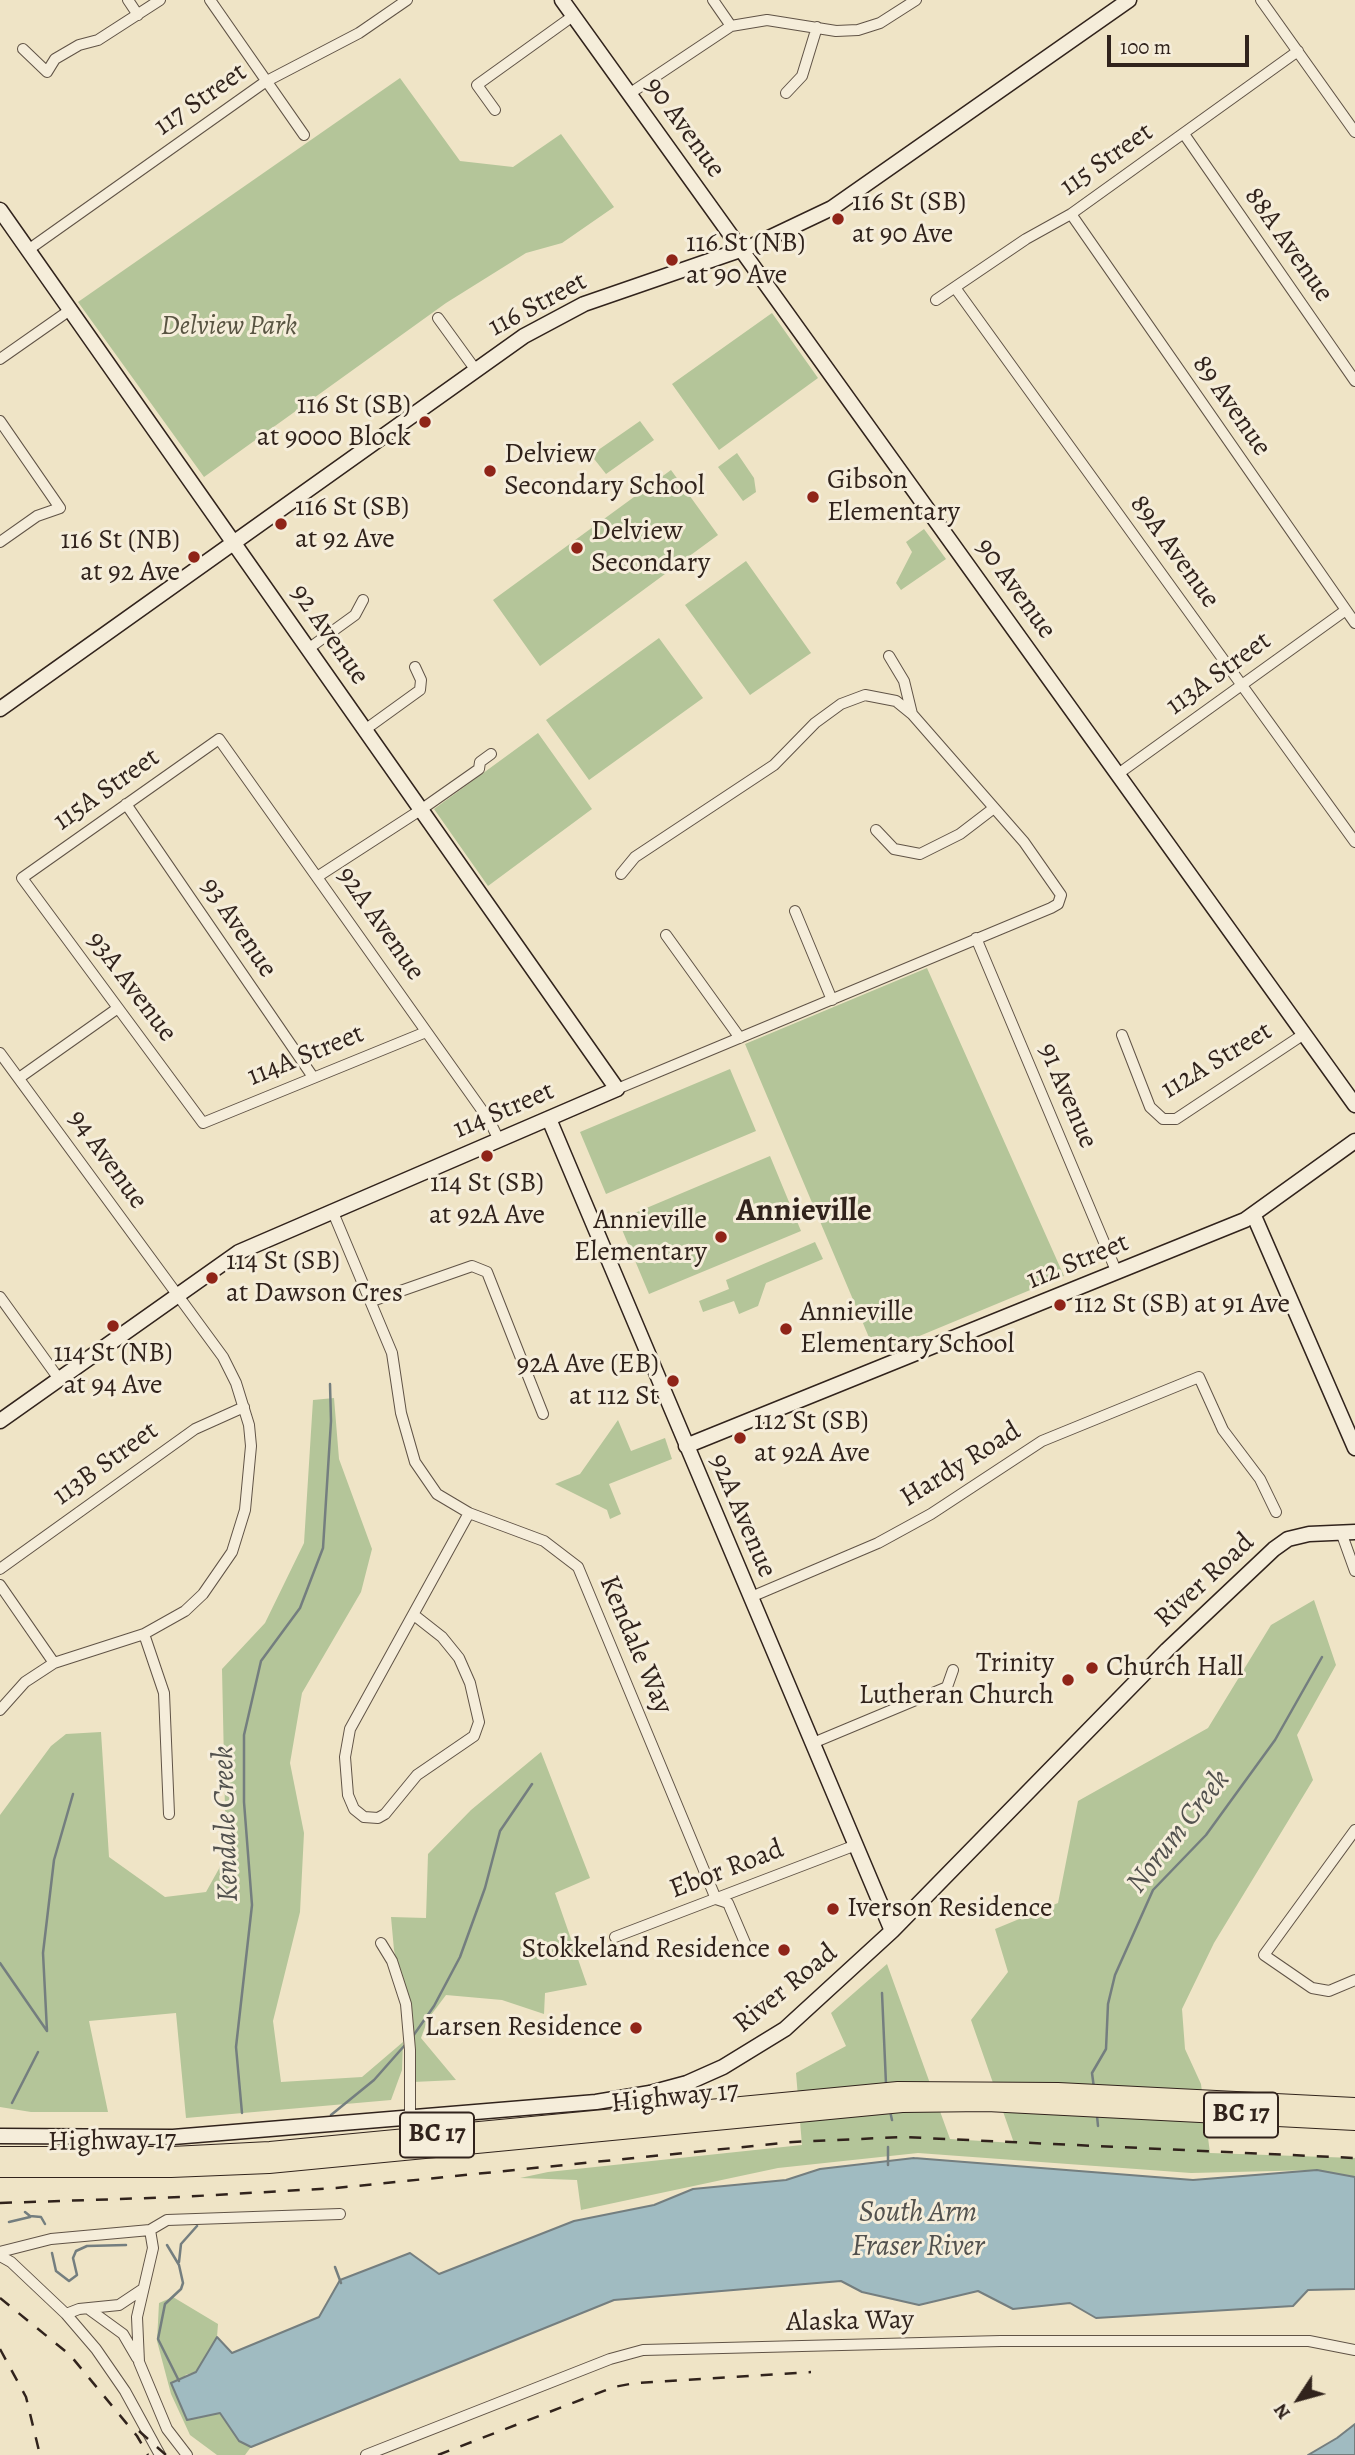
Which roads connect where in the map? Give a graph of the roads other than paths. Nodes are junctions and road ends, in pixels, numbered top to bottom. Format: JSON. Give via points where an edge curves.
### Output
{"nodes":[{"id":1,"x":128,"y":0,"type":"edge"},
{"id":2,"x":160,"y":0,"type":"edge"},
{"id":3,"x":210,"y":0,"type":"edge"},
{"id":4,"x":407,"y":0,"type":"edge"},
{"id":5,"x":562,"y":0,"type":"edge"},
{"id":6,"x":713,"y":0,"type":"edge"},
{"id":7,"x":916,"y":0,"type":"edge"},
{"id":8,"x":1129,"y":0,"type":"edge"},
{"id":9,"x":1261,"y":0,"type":"edge"},
{"id":10,"x":138,"y":15,"type":"junction"},
{"id":11,"x":573,"y":16,"type":"junction"},
{"id":12,"x":731,"y":26,"type":"junction"},
{"id":13,"x":817,"y":27,"type":"junction"},
{"id":14,"x":23,"y":49,"type":"dead end"},
{"id":15,"x":1298,"y":51,"type":"junction"},
{"id":16,"x":265,"y":82,"type":"junction"},
{"id":17,"x":786,"y":93,"type":"dead end"},
{"id":18,"x":629,"y":94,"type":"junction"},
{"id":19,"x":495,"y":110,"type":"dead end"},
{"id":20,"x":1355,"y":132,"type":"edge"},
{"id":21,"x":1184,"y":134,"type":"junction"},
{"id":22,"x":304,"y":135,"type":"dead end"},
{"id":23,"x":0,"y":210,"type":"edge"},
{"id":24,"x":1071,"y":214,"type":"junction"},
{"id":25,"x":28,"y":250,"type":"junction"},
{"id":26,"x":741,"y":250,"type":"junction"},
{"id":27,"x":956,"y":289,"type":"junction"},
{"id":28,"x":936,"y":300,"type":"dead end"},
{"id":29,"x":70,"y":310,"type":"junction"},
{"id":30,"x":438,"y":318,"type":"dead end"},
{"id":31,"x":0,"y":359,"type":"edge"},
{"id":32,"x":475,"y":369,"type":"junction"},
{"id":33,"x":1355,"y":381,"type":"edge"},
{"id":34,"x":0,"y":421,"type":"edge"},
{"id":35,"x":0,"y":542,"type":"edge"},
{"id":36,"x":233,"y":543,"type":"junction"},
{"id":37,"x":363,"y":600,"type":"dead end"},
{"id":38,"x":1346,"y":610,"type":"junction"},
{"id":39,"x":1355,"y":622,"type":"edge"},
{"id":40,"x":308,"y":649,"type":"junction"},
{"id":41,"x":890,"y":656,"type":"dead end"},
{"id":42,"x":415,"y":667,"type":"dead end"},
{"id":43,"x":1242,"y":686,"type":"junction"},
{"id":44,"x":0,"y":709,"type":"edge"},
{"id":45,"x":912,"y":714,"type":"junction"},
{"id":46,"x":366,"y":729,"type":"junction"},
{"id":47,"x":219,"y":739,"type":"joint"},
{"id":48,"x":491,"y":754,"type":"dead end"},
{"id":49,"x":1118,"y":774,"type":"junction"},
{"id":50,"x":126,"y":804,"type":"junction"},
{"id":51,"x":994,"y":808,"type":"junction"},
{"id":52,"x":422,"y":809,"type":"junction"},
{"id":53,"x":876,"y":830,"type":"dead end"},
{"id":54,"x":1355,"y":842,"type":"edge"},
{"id":55,"x":621,"y":874,"type":"dead end"},
{"id":56,"x":317,"y":877,"type":"junction"},
{"id":57,"x":22,"y":878,"type":"joint"},
{"id":58,"x":795,"y":911,"type":"dead end"},
{"id":59,"x":666,"y":935,"type":"dead end"},
{"id":60,"x":975,"y":938,"type":"junction"},
{"id":61,"x":832,"y":1000,"type":"junction"},
{"id":62,"x":118,"y":1008,"type":"junction"},
{"id":63,"x":426,"y":1032,"type":"junction"},
{"id":64,"x":1304,"y":1034,"type":"junction"},
{"id":65,"x":1122,"y":1035,"type":"dead end"},
{"id":66,"x":740,"y":1038,"type":"junction"},
{"id":67,"x":0,"y":1053,"type":"edge"},
{"id":68,"x":313,"y":1077,"type":"junction"},
{"id":69,"x":19,"y":1078,"type":"junction"},
{"id":70,"x":617,"y":1089,"type":"junction"},
{"id":71,"x":1355,"y":1105,"type":"edge"},
{"id":72,"x":549,"y":1119,"type":"junction"},
{"id":73,"x":203,"y":1123,"type":"joint"},
{"id":74,"x":499,"y":1140,"type":"junction"},
{"id":75,"x":1355,"y":1142,"type":"edge"},
{"id":76,"x":332,"y":1210,"type":"junction"},
{"id":77,"x":1254,"y":1216,"type":"junction"},
{"id":78,"x":1117,"y":1273,"type":"junction"},
{"id":79,"x":176,"y":1294,"type":"junction"},
{"id":80,"x":0,"y":1297,"type":"edge"},
{"id":81,"x":372,"y":1301,"type":"junction"},
{"id":82,"x":59,"y":1379,"type":"junction"},
{"id":83,"x":244,"y":1406,"type":"junction"},
{"id":84,"x":543,"y":1414,"type":"dead end"},
{"id":85,"x":0,"y":1421,"type":"edge"},
{"id":86,"x":686,"y":1446,"type":"junction"},
{"id":87,"x":1355,"y":1448,"type":"edge"},
{"id":88,"x":468,"y":1513,"type":"junction"},
{"id":89,"x":1276,"y":1513,"type":"dead end"},
{"id":90,"x":1348,"y":1532,"type":"edge"},
{"id":91,"x":0,"y":1569,"type":"edge"},
{"id":92,"x":1355,"y":1571,"type":"edge"},
{"id":93,"x":0,"y":1586,"type":"edge"},
{"id":94,"x":751,"y":1597,"type":"junction"},
{"id":95,"x":414,"y":1615,"type":"junction"},
{"id":96,"x":144,"y":1634,"type":"junction"},
{"id":97,"x":54,"y":1663,"type":"junction"},
{"id":98,"x":953,"y":1670,"type":"dead end"},
{"id":99,"x":0,"y":1710,"type":"edge"},
{"id":100,"x":813,"y":1743,"type":"junction"},
{"id":101,"x":169,"y":1814,"type":"dead end"},
{"id":102,"x":1355,"y":1830,"type":"edge"},
{"id":103,"x":856,"y":1846,"type":"junction"},
{"id":104,"x":716,"y":1899,"type":"junction"},
{"id":105,"x":892,"y":1930,"type":"junction"},
{"id":106,"x":615,"y":1937,"type":"dead end"},
{"id":107,"x":381,"y":1943,"type":"dead end"},
{"id":108,"x":749,"y":1952,"type":"dead end"},
{"id":109,"x":1355,"y":1980,"type":"edge"},
{"id":110,"x":874,"y":2099,"type":"junction"},
{"id":111,"x":1127,"y":2102,"type":"junction"},
{"id":112,"x":1355,"y":2107,"type":"edge"},
{"id":113,"x":410,"y":2119,"type":"junction"},
{"id":114,"x":1355,"y":2122,"type":"edge"},
{"id":115,"x":0,"y":2136,"type":"edge"},
{"id":116,"x":0,"y":2156,"type":"edge"},
{"id":117,"x":0,"y":2168,"type":"edge"},
{"id":118,"x":340,"y":2214,"type":"dead end"},
{"id":119,"x":150,"y":2230,"type":"junction"},
{"id":120,"x":0,"y":2254,"type":"edge"},
{"id":121,"x":144,"y":2289,"type":"junction"},
{"id":122,"x":90,"y":2310,"type":"junction"},
{"id":123,"x":66,"y":2314,"type":"junction"},
{"id":124,"x":1355,"y":2350,"type":"edge"},
{"id":125,"x":139,"y":2362,"type":"junction"},
{"id":126,"x":160,"y":2455,"type":"edge"},
{"id":127,"x":187,"y":2455,"type":"edge"},
{"id":128,"x":366,"y":2455,"type":"edge"}],
"edges":[{"from":1,"to":10,"type":"street"},
{"from":2,"to":10,"type":"street"},
{"from":3,"to":16,"type":"street"},
{"from":4,"to":16,"type":"street","name":"117 Street","via":[[359,33]]},
{"from":5,"to":11,"type":"street","name":"90 Avenue"},
{"from":6,"to":12,"type":"street"},
{"from":7,"to":13,"type":"street","via":[[880,23],[859,30]]},
{"from":8,"to":26,"type":"street","name":"116 Street","via":[[867,186],[795,228]]},
{"from":9,"to":15,"type":"street"},
{"from":10,"to":14,"type":"street","via":[[55,60],[47,72]]},
{"from":11,"to":18,"type":"street","name":"90 Avenue"},
{"from":11,"to":19,"type":"street","via":[[477,85]]},
{"from":12,"to":13,"type":"street","via":[[767,20]]},
{"from":12,"to":18,"type":"street"},
{"from":13,"to":17,"type":"street","via":[[802,76]]},
{"from":15,"to":20,"type":"street"},
{"from":15,"to":21,"type":"street","name":"115 Street"},
{"from":16,"to":22,"type":"street"},
{"from":16,"to":25,"type":"street","name":"117 Street"},
{"from":18,"to":26,"type":"street","name":"90 Avenue"},
{"from":21,"to":24,"type":"street","name":"115 Street"},
{"from":21,"to":33,"type":"street","name":"88A Avenue"},
{"from":23,"to":25,"type":"street","name":"92 Avenue"},
{"from":24,"to":27,"type":"street","name":"115 Street","via":[[1026,239]]},
{"from":24,"to":38,"type":"street","name":"89 Avenue"},
{"from":25,"to":29,"type":"street","name":"92 Avenue"},
{"from":26,"to":32,"type":"street","name":"116 Street","via":[[584,304]]},
{"from":26,"to":49,"type":"street","name":"90 Avenue"},
{"from":27,"to":28,"type":"street","name":"115 Street"},
{"from":27,"to":43,"type":"street","name":"89A Avenue"},
{"from":29,"to":31,"type":"street"},
{"from":29,"to":36,"type":"street","name":"92 Avenue"},
{"from":30,"to":32,"type":"street"},
{"from":32,"to":36,"type":"street","name":"116 Street"},
{"from":34,"to":35,"type":"street","via":[[60,508],[37,516]]},
{"from":36,"to":40,"type":"street","name":"92 Avenue"},
{"from":36,"to":44,"type":"street","name":"116 Street"},
{"from":37,"to":40,"type":"street","via":[[355,615]]},
{"from":38,"to":39,"type":"street","name":"89 Avenue"},
{"from":38,"to":43,"type":"street","name":"113A Street"},
{"from":40,"to":46,"type":"street","name":"92 Avenue"},
{"from":41,"to":45,"type":"street","via":[[904,681]]},
{"from":42,"to":46,"type":"street","via":[[420,690]]},
{"from":43,"to":49,"type":"street","name":"113A Street"},
{"from":43,"to":54,"type":"street","name":"89A Avenue"},
{"from":45,"to":51,"type":"street"},
{"from":45,"to":55,"type":"street","via":[[896,701],[865,695],[841,704],[774,765],[635,858]]},
{"from":46,"to":52,"type":"street","name":"92 Avenue"},
{"from":47,"to":50,"type":"street","name":"115A Street"},
{"from":47,"to":56,"type":"street","name":"92A Avenue"},
{"from":48,"to":52,"type":"street","via":[[480,762],[479,769]]},
{"from":49,"to":64,"type":"street","name":"90 Avenue"},
{"from":50,"to":57,"type":"street","name":"115A Street"},
{"from":50,"to":68,"type":"street","name":"93 Avenue"},
{"from":51,"to":53,"type":"street","via":[[960,834],[920,854],[894,849]]},
{"from":51,"to":60,"type":"street","name":"114 Street","via":[[1060,891],[1058,904]]},
{"from":52,"to":56,"type":"street"},
{"from":52,"to":70,"type":"street","name":"92 Avenue"},
{"from":56,"to":63,"type":"street","name":"92A Avenue"},
{"from":57,"to":62,"type":"street","name":"93A Avenue"},
{"from":58,"to":61,"type":"street"},
{"from":59,"to":66,"type":"street"},
{"from":60,"to":61,"type":"street","name":"114 Street"},
{"from":60,"to":78,"type":"street","name":"91 Avenue"},
{"from":61,"to":66,"type":"street","name":"114 Street"},
{"from":62,"to":69,"type":"street"},
{"from":62,"to":73,"type":"street","name":"93A Avenue"},
{"from":63,"to":68,"type":"street","name":"114A Street"},
{"from":63,"to":74,"type":"street","name":"92A Avenue"},
{"from":64,"to":65,"type":"street","name":"112A Street","via":[[1176,1119],[1163,1119],[1150,1107]]},
{"from":64,"to":71,"type":"street","name":"90 Avenue"},
{"from":66,"to":70,"type":"street","name":"114 Street"},
{"from":67,"to":69,"type":"street","name":"94 Avenue"},
{"from":68,"to":73,"type":"street","name":"114A Street"},
{"from":69,"to":79,"type":"street","name":"94 Avenue"},
{"from":70,"to":72,"type":"street","name":"114 Street"},
{"from":72,"to":74,"type":"street","name":"114 Street"},
{"from":72,"to":86,"type":"street","name":"92A Avenue"},
{"from":74,"to":76,"type":"street","name":"114 Street"},
{"from":75,"to":77,"type":"street","name":"112 Street"},
{"from":76,"to":79,"type":"street","name":"114 Street","via":[[239,1252]]},
{"from":76,"to":81,"type":"street","name":"Kendale Way"},
{"from":77,"to":78,"type":"street","name":"112 Street"},
{"from":77,"to":87,"type":"street"},
{"from":78,"to":86,"type":"street","name":"112 Street"},
{"from":79,"to":82,"type":"street","name":"114 Street"},
{"from":79,"to":83,"type":"street","name":"94 Avenue","via":[[223,1357]]},
{"from":80,"to":82,"type":"street"},
{"from":81,"to":84,"type":"street","via":[[472,1266],[486,1272]]},
{"from":81,"to":88,"type":"street","name":"Kendale Way","via":[[392,1353],[401,1413],[415,1462],[437,1494]]},
{"from":82,"to":85,"type":"street","name":"114 Street"},
{"from":83,"to":91,"type":"street","name":"113B Street","via":[[195,1429]]},
{"from":83,"to":96,"type":"street","name":"94 Avenue","via":[[251,1446],[249,1478],[232,1552],[185,1611]]},
{"from":86,"to":94,"type":"street","name":"92A Avenue"},
{"from":88,"to":95,"type":"street"},
{"from":88,"to":104,"type":"street","name":"Kendale Way","via":[[544,1541],[578,1567]]},
{"from":89,"to":94,"type":"street","name":"Hardy Road","via":[[1260,1479],[1223,1430],[1199,1377],[1042,1441],[878,1543]]},
{"from":90,"to":92,"type":"street"},
{"from":90,"to":105,"type":"street","name":"River Road","via":[[1288,1539],[1261,1560]]},
{"from":93,"to":97,"type":"street"},
{"from":94,"to":100,"type":"street","name":"92A Avenue"},
{"from":95,"to":95,"type":"street","via":[[459,1658],[479,1722],[474,1736],[417,1775],[385,1814],[364,1816],[354,1809],[348,1795],[345,1757],[350,1729]]},
{"from":96,"to":97,"type":"street","name":"94 Avenue"},
{"from":96,"to":101,"type":"street","via":[[164,1693]]},
{"from":97,"to":99,"type":"street","name":"94 Avenue","via":[[25,1682]]},
{"from":98,"to":100,"type":"street","via":[[947,1687]]},
{"from":100,"to":103,"type":"street","name":"92A Avenue"},
{"from":102,"to":109,"type":"street","via":[[1264,1955],[1312,1988],[1329,1991]]},
{"from":103,"to":104,"type":"street","name":"Ebor Road"},
{"from":103,"to":105,"type":"street","name":"92A Avenue"},
{"from":104,"to":106,"type":"street","name":"Ebor Road"},
{"from":104,"to":108,"type":"street","name":"Kendale Way","via":[[728,1903]]},
{"from":105,"to":113,"type":"street","name":"River Road","via":[[785,2029],[745,2055],[687,2082],[622,2099]]},
{"from":107,"to":113,"type":"street","via":[[393,1961],[405,2004]]},
{"from":110,"to":111,"type":"highway","name":"Highway 17","number":"BC 17"},
{"from":110,"to":116,"type":"highway","name":"Highway 17","number":"BC 17","via":[[270,2151]]},
{"from":110,"to":117,"type":"highway","name":"Highway 17","number":"BC 17","via":[[270,2164]]},
{"from":111,"to":112,"type":"highway","name":"Highway 17","number":"BC 17"},
{"from":111,"to":114,"type":"highway","name":"Highway 17","number":"BC 17"},
{"from":113,"to":115,"type":"street","name":"River Road","via":[[173,2137]]},
{"from":118,"to":119,"type":"street","via":[[167,2220]]},
{"from":119,"to":120,"type":"street","via":[[51,2239]]},
{"from":119,"to":121,"type":"street","via":[[153,2248]]},
{"from":120,"to":123,"type":"street"},
{"from":121,"to":122,"type":"street","via":[[118,2305]]},
{"from":121,"to":125,"type":"street","via":[[138,2317]]},
{"from":122,"to":123,"type":"street"},
{"from":122,"to":125,"type":"street","via":[[123,2334]]},
{"from":123,"to":126,"type":"street","via":[[125,2391]]},
{"from":124,"to":128,"type":"street","name":"Alaska Way","via":[[1309,2341],[1001,2341],[643,2350]]},
{"from":125,"to":127,"type":"street","via":[[167,2429]]}]}
